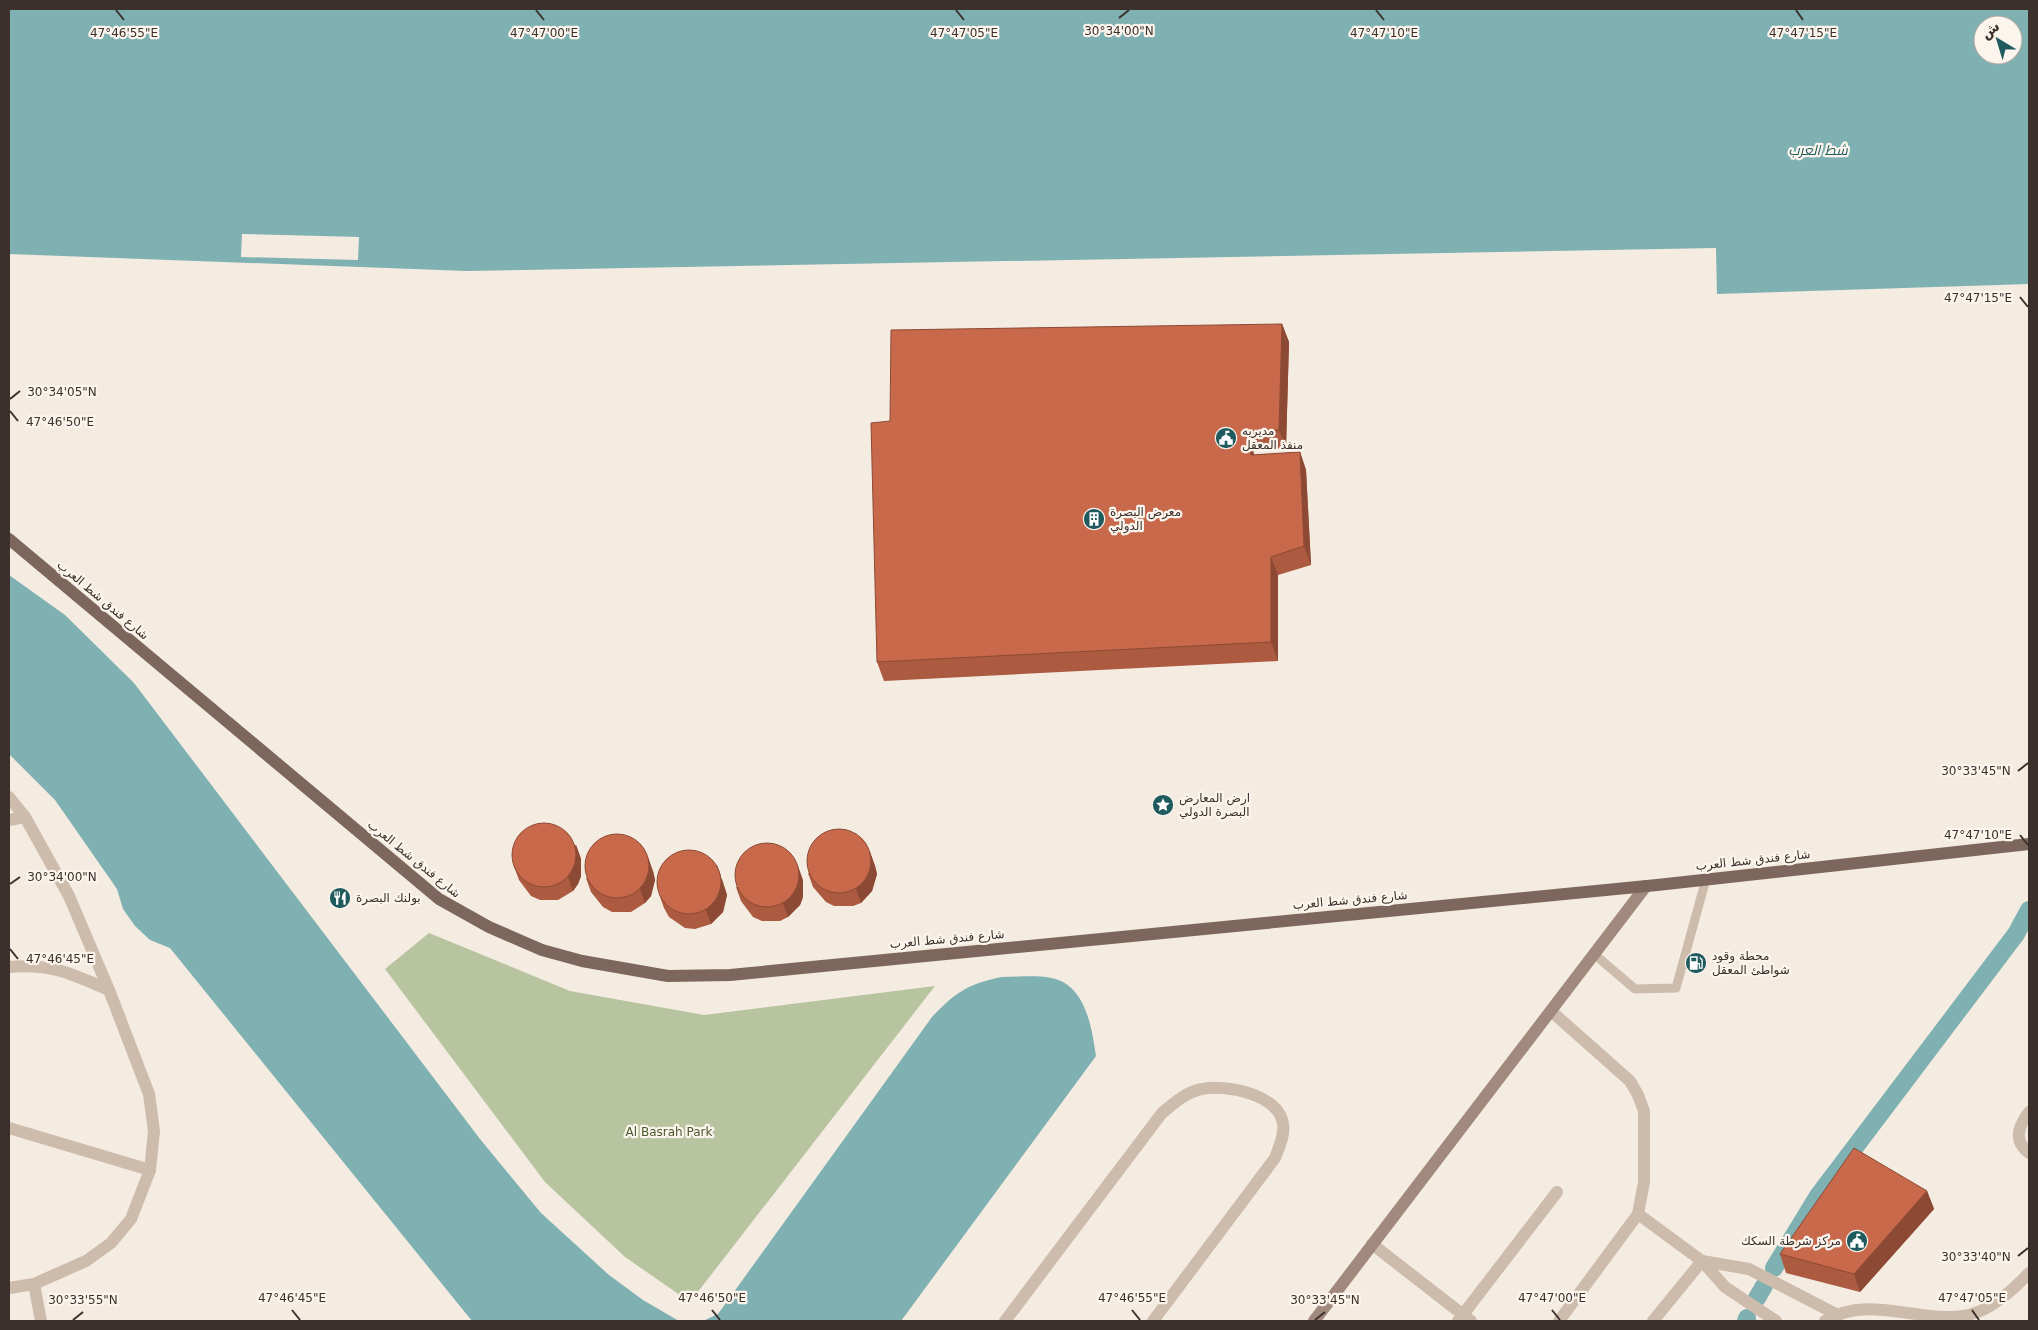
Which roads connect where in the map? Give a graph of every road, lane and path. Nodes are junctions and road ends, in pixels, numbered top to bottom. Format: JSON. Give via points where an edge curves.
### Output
{"nodes":[{"id":1,"x":9,"y":539,"type":"edge"},
{"id":2,"x":9,"y":797,"type":"edge"},
{"id":3,"x":25,"y":817,"type":"junction"},
{"id":4,"x":9,"y":820,"type":"edge"},
{"id":5,"x":2029,"y":844,"type":"edge"},
{"id":6,"x":1706,"y":879,"type":"junction"},
{"id":7,"x":1646,"y":886,"type":"junction"},
{"id":8,"x":1594,"y":954,"type":"junction"},
{"id":9,"x":9,"y":967,"type":"edge"},
{"id":10,"x":110,"y":990,"type":"junction"},
{"id":11,"x":1551,"y":1011,"type":"junction"},
{"id":12,"x":2029,"y":1112,"type":"edge"},
{"id":13,"x":9,"y":1128,"type":"edge"},
{"id":14,"x":2029,"y":1153,"type":"edge"},
{"id":15,"x":150,"y":1170,"type":"junction"},
{"id":16,"x":1558,"y":1192,"type":"dead end"},
{"id":17,"x":1638,"y":1214,"type":"junction"},
{"id":18,"x":1372,"y":1244,"type":"junction"},
{"id":19,"x":1702,"y":1261,"type":"junction"},
{"id":20,"x":2029,"y":1273,"type":"edge"},
{"id":21,"x":34,"y":1284,"type":"junction"},
{"id":22,"x":9,"y":1288,"type":"edge"},
{"id":23,"x":1836,"y":1314,"type":"junction"},
{"id":24,"x":1464,"y":1319,"type":"edge"},
{"id":25,"x":41,"y":1321,"type":"edge"},
{"id":26,"x":1005,"y":1321,"type":"edge"},
{"id":27,"x":1153,"y":1321,"type":"edge"},
{"id":28,"x":1314,"y":1321,"type":"edge"},
{"id":29,"x":1559,"y":1321,"type":"edge"},
{"id":30,"x":1652,"y":1321,"type":"edge"},
{"id":31,"x":1776,"y":1321,"type":"edge"},
{"id":32,"x":1825,"y":1321,"type":"edge"}],
"edges":[{"from":1,"to":7,"type":"main road","name":"شارع فندق شط العرب","via":[[438,899],[489,927],[542,950],[582,961],[668,976],[730,975]]},
{"from":2,"to":3,"type":"street"},
{"from":3,"to":4,"type":"street"},
{"from":3,"to":10,"type":"street","via":[[68,896]]},
{"from":5,"to":6,"type":"main road","name":"شارع فندق شط العرب"},
{"from":6,"to":7,"type":"main road","name":"شارع فندق شط العرب"},
{"from":6,"to":8,"type":"lane","via":[[1676,988],[1636,988]]},
{"from":7,"to":8,"type":"street"},
{"from":8,"to":11,"type":"street"},
{"from":9,"to":10,"type":"street","via":[[28,965],[59,969]]},
{"from":10,"to":15,"type":"street","via":[[149,1094],[154,1132]]},
{"from":11,"to":17,"type":"street","via":[[1630,1081],[1638,1095],[1644,1112],[1644,1173]]},
{"from":11,"to":18,"type":"street"},
{"from":12,"to":14,"type":"street","via":[[2017,1138],[2020,1147]]},
{"from":13,"to":15,"type":"street"},
{"from":15,"to":21,"type":"street","via":[[131,1219],[111,1243],[86,1261]]},
{"from":16,"to":24,"type":"street"},
{"from":17,"to":19,"type":"street"},
{"from":17,"to":29,"type":"street"},
{"from":18,"to":24,"type":"street"},
{"from":18,"to":28,"type":"street"},
{"from":19,"to":23,"type":"street","via":[[1750,1269]]},
{"from":19,"to":30,"type":"street"},
{"from":19,"to":31,"type":"street","via":[[1725,1287]]},
{"from":20,"to":23,"type":"street","via":[[1995,1303],[1968,1316],[1856,1309]]},
{"from":21,"to":22,"type":"street"},
{"from":21,"to":25,"type":"street"},
{"from":23,"to":32,"type":"street"},
{"from":26,"to":27,"type":"street","via":[[1162,1113],[1182,1097],[1200,1089],[1224,1087],[1246,1091],[1274,1106],[1284,1123],[1276,1158]]}]}
